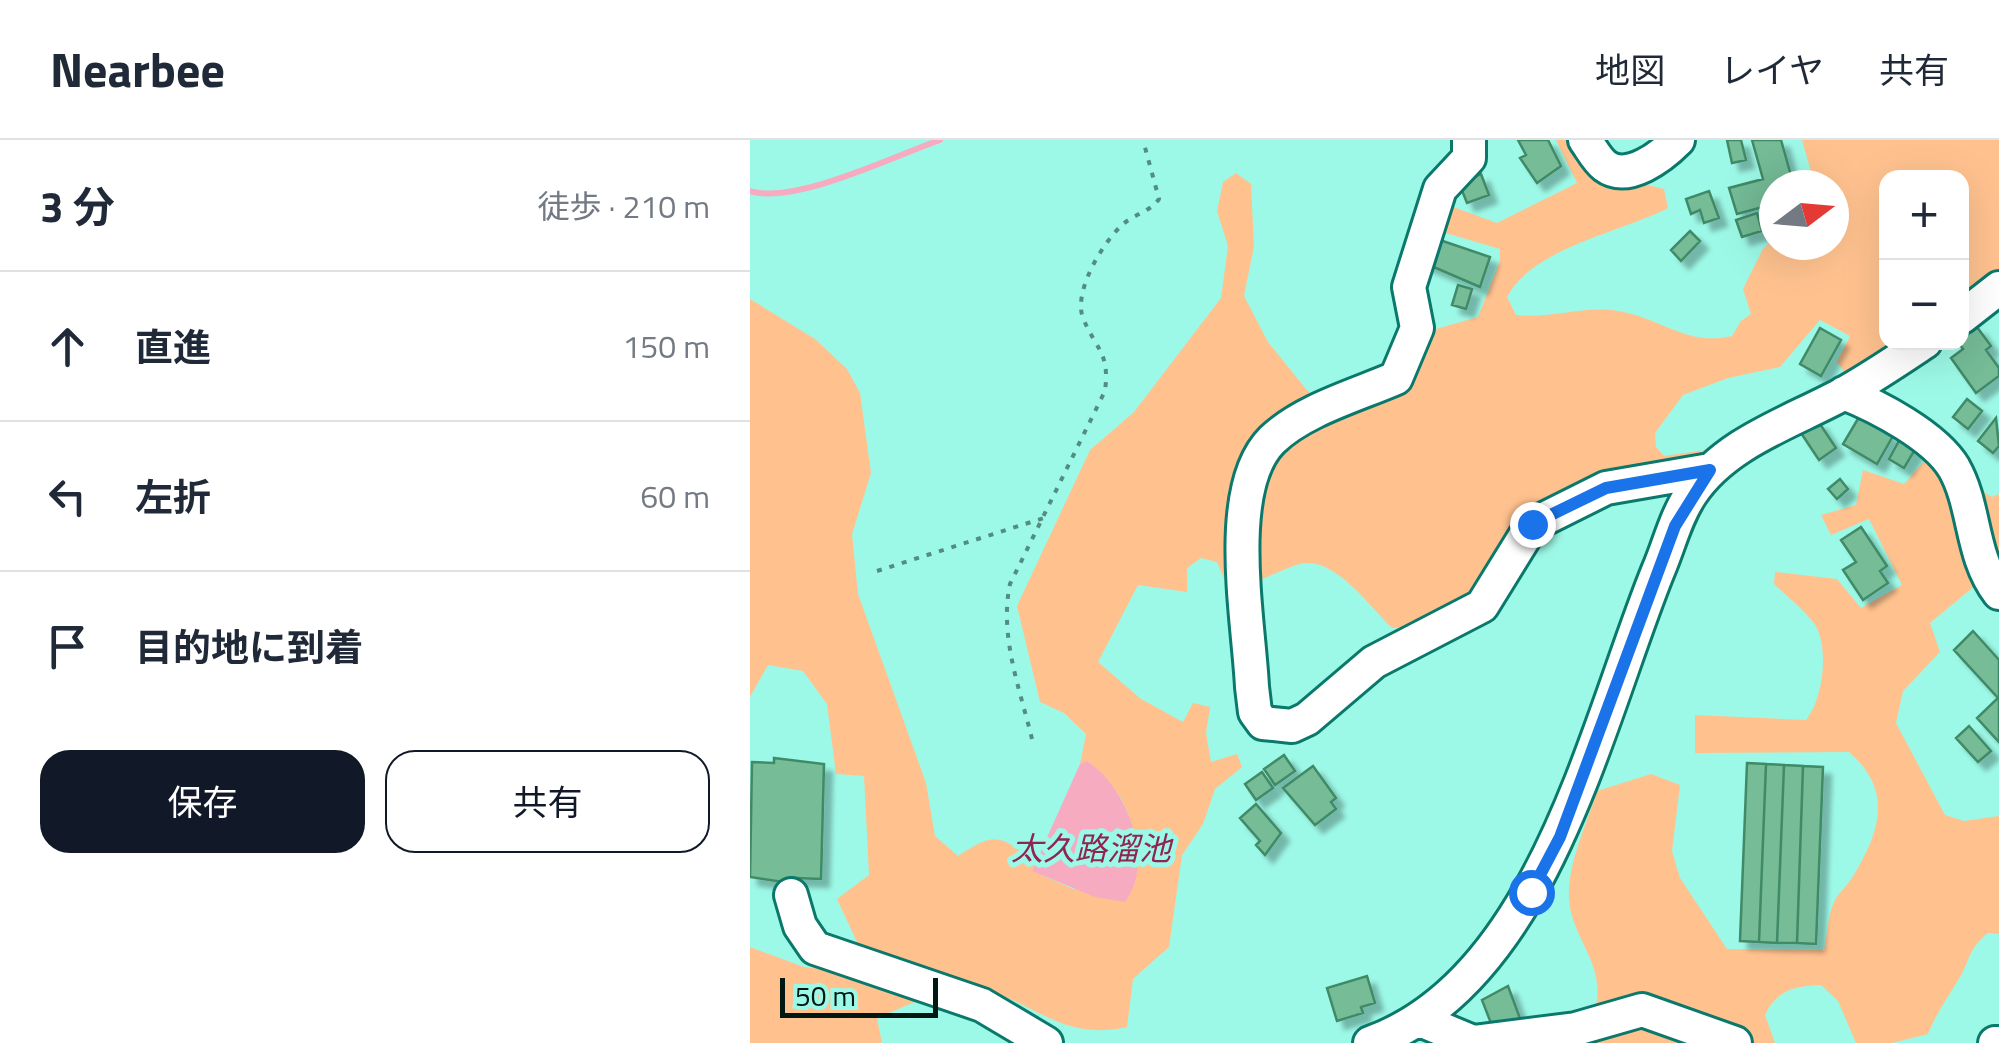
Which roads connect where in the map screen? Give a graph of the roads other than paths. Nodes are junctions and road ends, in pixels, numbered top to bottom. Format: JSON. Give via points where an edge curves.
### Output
{"nodes":[{"id":1,"x":1469,"y":140,"type":"edge"},
{"id":2,"x":1585,"y":140,"type":"edge"},
{"id":3,"x":1678,"y":140,"type":"edge"},
{"id":4,"x":1999,"y":288,"type":"edge"},
{"id":5,"x":1969,"y":312,"type":"edge"},
{"id":6,"x":1913,"y":350,"type":"edge"},
{"id":7,"x":1844,"y":393,"type":"junction"},
{"id":8,"x":1710,"y":470,"type":"junction"},
{"id":9,"x":1999,"y":593,"type":"edge"},
{"id":10,"x":792,"y":895,"type":"dead end"},
{"id":11,"x":1420,"y":1020,"type":"junction"},
{"id":12,"x":1598,"y":1033,"type":"edge"},
{"id":13,"x":1385,"y":1041,"type":"edge"},
{"id":14,"x":1046,"y":1043,"type":"edge"},
{"id":15,"x":1735,"y":1043,"type":"edge"}],
"edges":[{"from":1,"to":8,"type":"street","via":[[1469,158],[1440,190],[1409,287],[1417,328],[1405,366],[1396,378],[1271,441],[1248,486],[1243,523],[1252,687],[1263,723],[1292,726],[1308,719],[1374,662],[1482,606],[1532,524],[1606,488]]},
{"from":2,"to":3,"type":"street","via":[[1606,167],[1617,170],[1646,165]]},
{"from":4,"to":5,"type":"street"},
{"from":6,"to":7,"type":"street"},
{"from":7,"to":8,"type":"street"},
{"from":7,"to":9,"type":"street","via":[[1880,408],[1944,454],[1955,470],[1980,562]]},
{"from":8,"to":11,"type":"street","via":[[1675,526],[1560,837],[1531,892],[1454,991]]},
{"from":10,"to":14,"type":"street","via":[[800,926],[815,948],[982,1005]]},
{"from":11,"to":12,"type":"street","via":[[1473,1042]]},
{"from":11,"to":13,"type":"street"},
{"from":12,"to":15,"type":"street","via":[[1642,1010]]}]}
